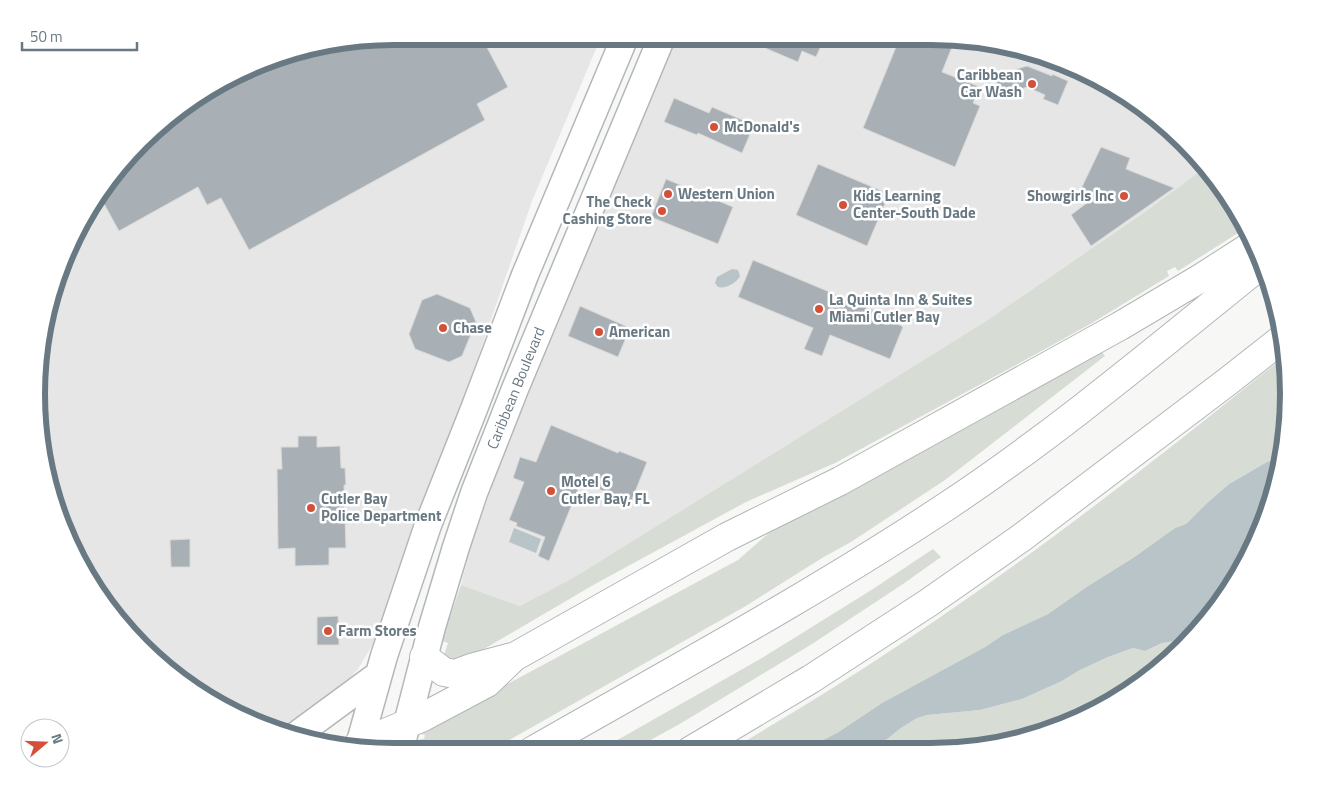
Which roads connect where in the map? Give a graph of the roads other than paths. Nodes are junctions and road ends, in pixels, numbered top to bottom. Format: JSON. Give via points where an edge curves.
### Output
{"nodes":[{"id":1,"x":622,"y":45,"type":"edge"},
{"id":2,"x":659,"y":45,"type":"edge"},
{"id":3,"x":1248,"y":248,"type":"edge"},
{"id":4,"x":1256,"y":269,"type":"edge"},
{"id":5,"x":525,"y":275,"type":"junction"},
{"id":6,"x":558,"y":286,"type":"junction"},
{"id":7,"x":1276,"y":343,"type":"edge"},
{"id":8,"x":474,"y":409,"type":"junction"},
{"id":9,"x":505,"y":414,"type":"junction"},
{"id":10,"x":424,"y":657,"type":"junction"},
{"id":11,"x":514,"y":657,"type":"junction"},
{"id":12,"x":378,"y":675,"type":"junction"},
{"id":13,"x":407,"y":724,"type":"junction"},
{"id":14,"x":302,"y":731,"type":"edge"},
{"id":15,"x":359,"y":741,"type":"edge"},
{"id":16,"x":368,"y":742,"type":"edge"},
{"id":17,"x":402,"y":743,"type":"edge"},
{"id":18,"x":546,"y":743,"type":"edge"},
{"id":19,"x":703,"y":743,"type":"edge"}],
"edges":[{"from":1,"to":5,"type":"main road","name":"Caribbean Boulevard"},
{"from":2,"to":6,"type":"main road","name":"Caribbean Boulevard"},
{"from":3,"to":11,"type":"highway","via":[[1094,340],[840,481],[726,537]]},
{"from":4,"to":18,"type":"highway","via":[[1057,427],[943,509],[817,588]]},
{"from":5,"to":6,"type":"main road"},
{"from":5,"to":8,"type":"main road","name":"Caribbean Boulevard"},
{"from":6,"to":9,"type":"main road","name":"Caribbean Boulevard"},
{"from":7,"to":19,"type":"highway","via":[[1022,538],[828,668]]},
{"from":8,"to":9,"type":"main road"},
{"from":8,"to":12,"type":"main road","name":"Caribbean Boulevard","via":[[428,524]]},
{"from":9,"to":10,"type":"main road","name":"Caribbean Boulevard","via":[[456,547]]},
{"from":10,"to":11,"type":"highway","via":[[444,672],[455,674]]},
{"from":10,"to":13,"type":"main road","name":"Caribbean Boulevard"},
{"from":11,"to":13,"type":"highway","via":[[487,683]]},
{"from":12,"to":14,"type":"main road"},
{"from":12,"to":15,"type":"main road","name":"Caribbean Boulevard"},
{"from":13,"to":16,"type":"highway"},
{"from":13,"to":17,"type":"main road","name":"Caribbean Boulevard"}]}
